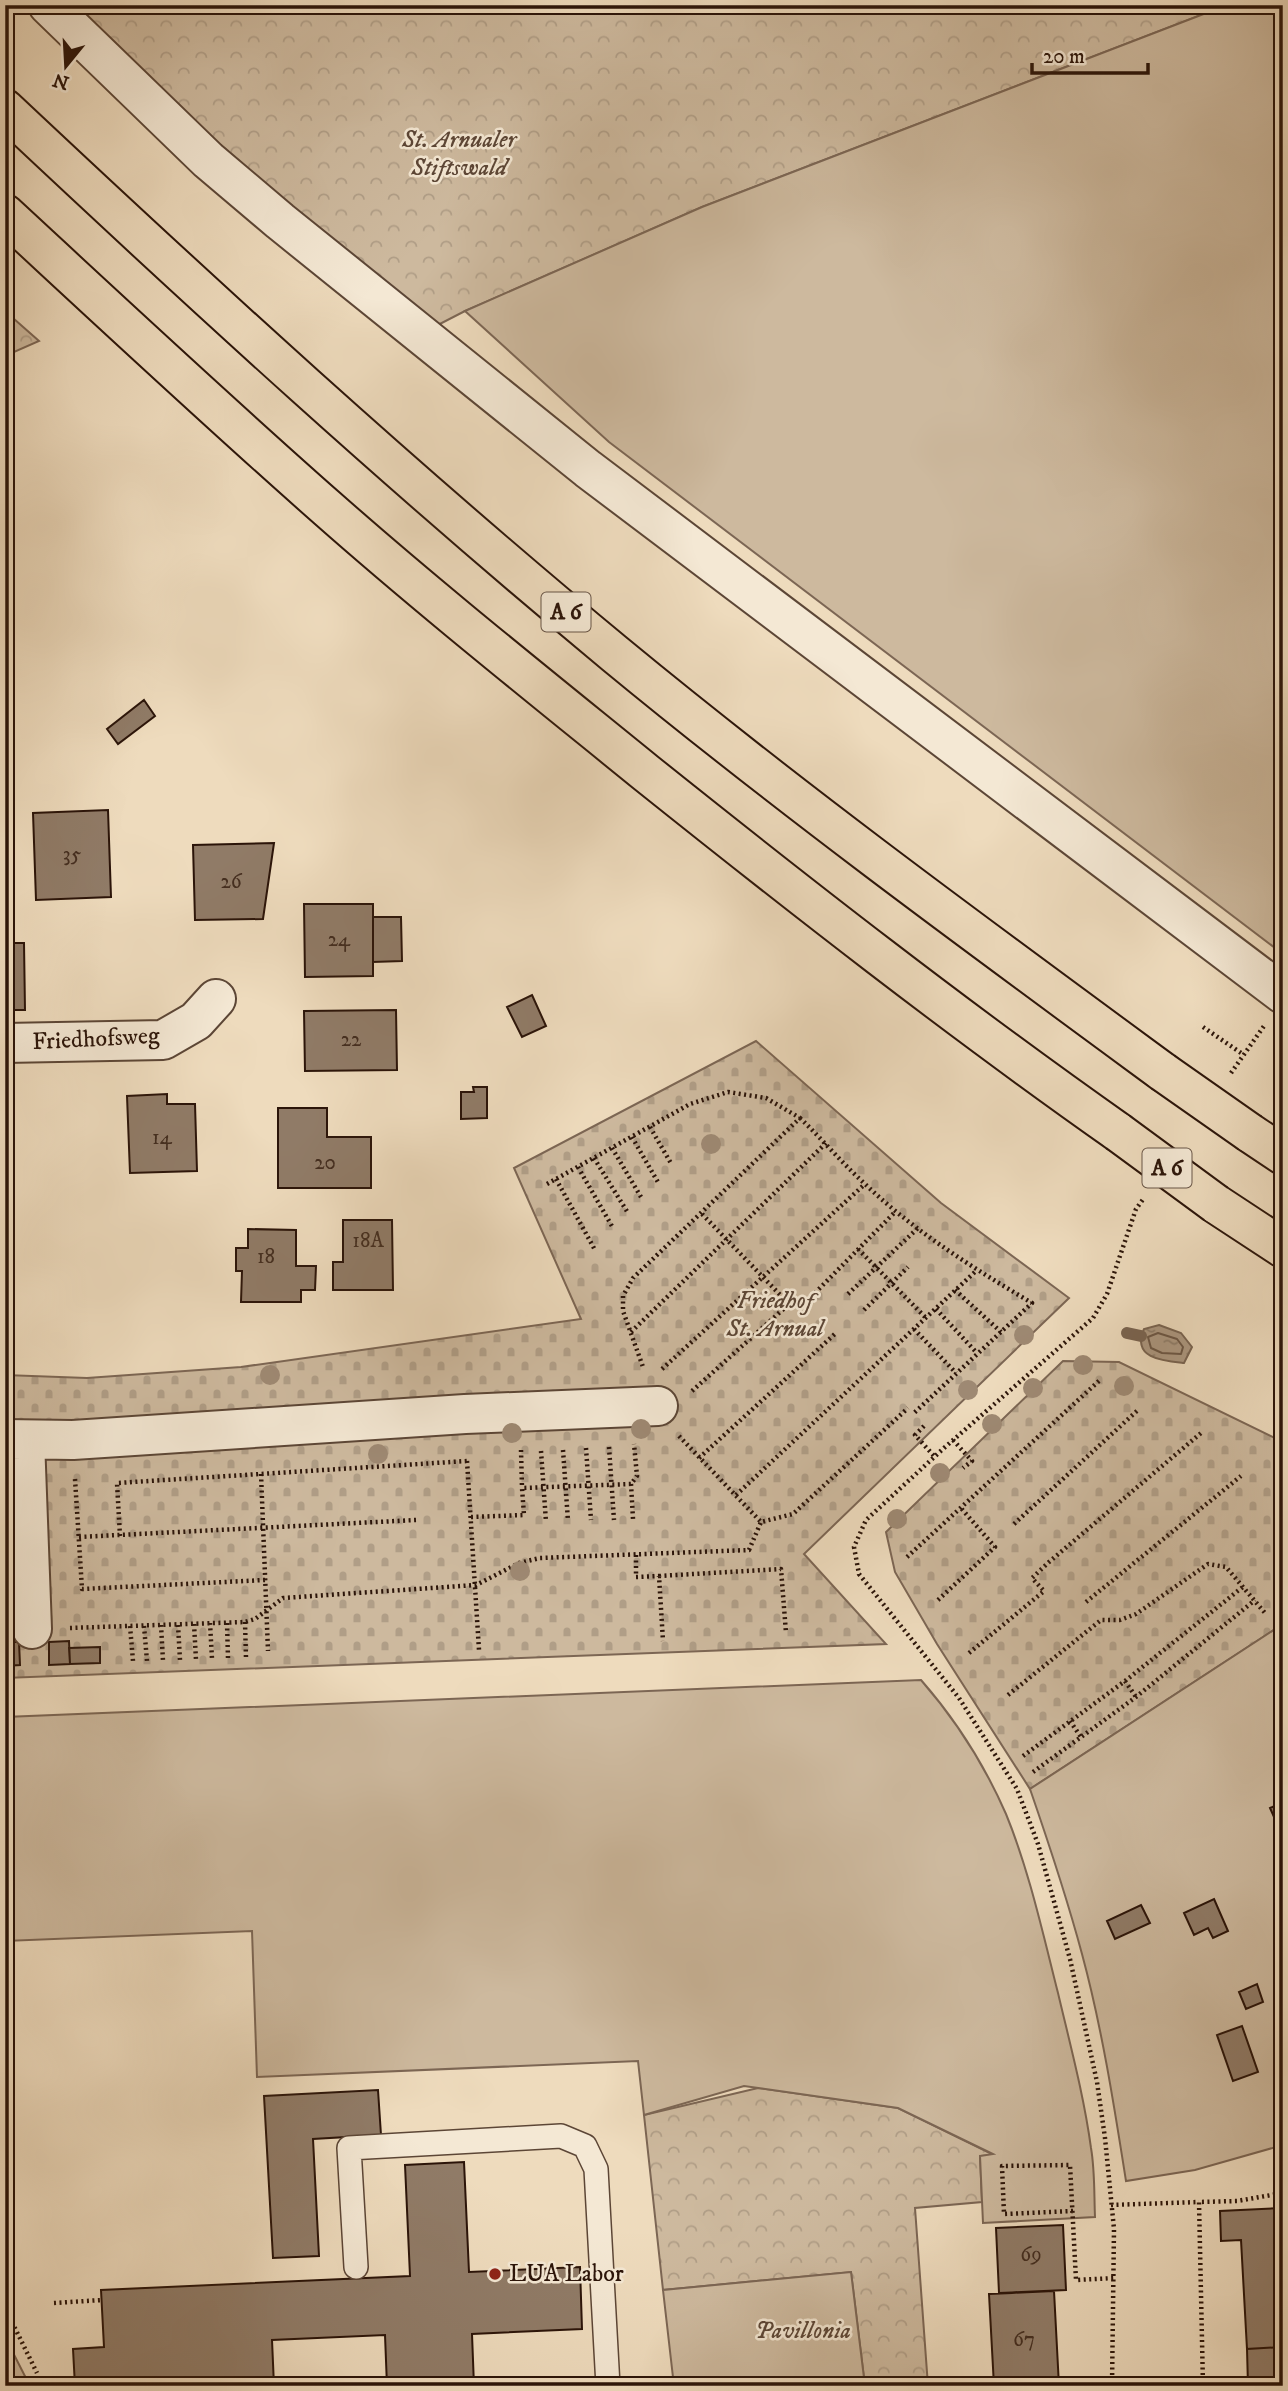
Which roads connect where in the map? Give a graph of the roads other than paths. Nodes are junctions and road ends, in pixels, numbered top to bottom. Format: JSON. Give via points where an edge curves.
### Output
{"nodes":[{"id":1,"x":48,"y":5,"type":"edge"},
{"id":2,"x":5,"y":109,"type":"edge"},
{"id":3,"x":5,"y":215,"type":"edge"},
{"id":4,"x":216,"y":999,"type":"dead end"},
{"id":5,"x":1275,"y":1008,"type":"edge"},
{"id":6,"x":5,"y":1043,"type":"edge"},
{"id":7,"x":1283,"y":1155,"type":"edge"},
{"id":8,"x":1283,"y":1248,"type":"edge"},
{"id":9,"x":650,"y":1403,"type":"road end"},
{"id":10,"x":15,"y":1440,"type":"edge"},
{"id":11,"x":32,"y":1629,"type":"road end"},
{"id":12,"x":356,"y":2267,"type":"dead end"},
{"id":13,"x":608,"y":2386,"type":"edge"}],
"edges":[{"from":1,"to":5,"type":"street","via":[[218,169],[280,221]]},
{"from":2,"to":7,"type":"highway","number":"A 6","bridge":true,"via":[[203,295],[606,647],[944,912]]},
{"from":3,"to":8,"type":"highway","number":"A 6","bridge":true,"via":[[327,509],[478,637],[889,964]]},
{"from":4,"to":6,"type":"street","name":"Friedhofsweg","via":[[195,1021],[163,1040]]},
{"from":9,"to":10,"type":"street"},
{"from":10,"to":11,"type":"street"},
{"from":12,"to":13,"type":"lane","via":[[349,2148],[561,2136],[585,2146],[596,2169]]}]}
